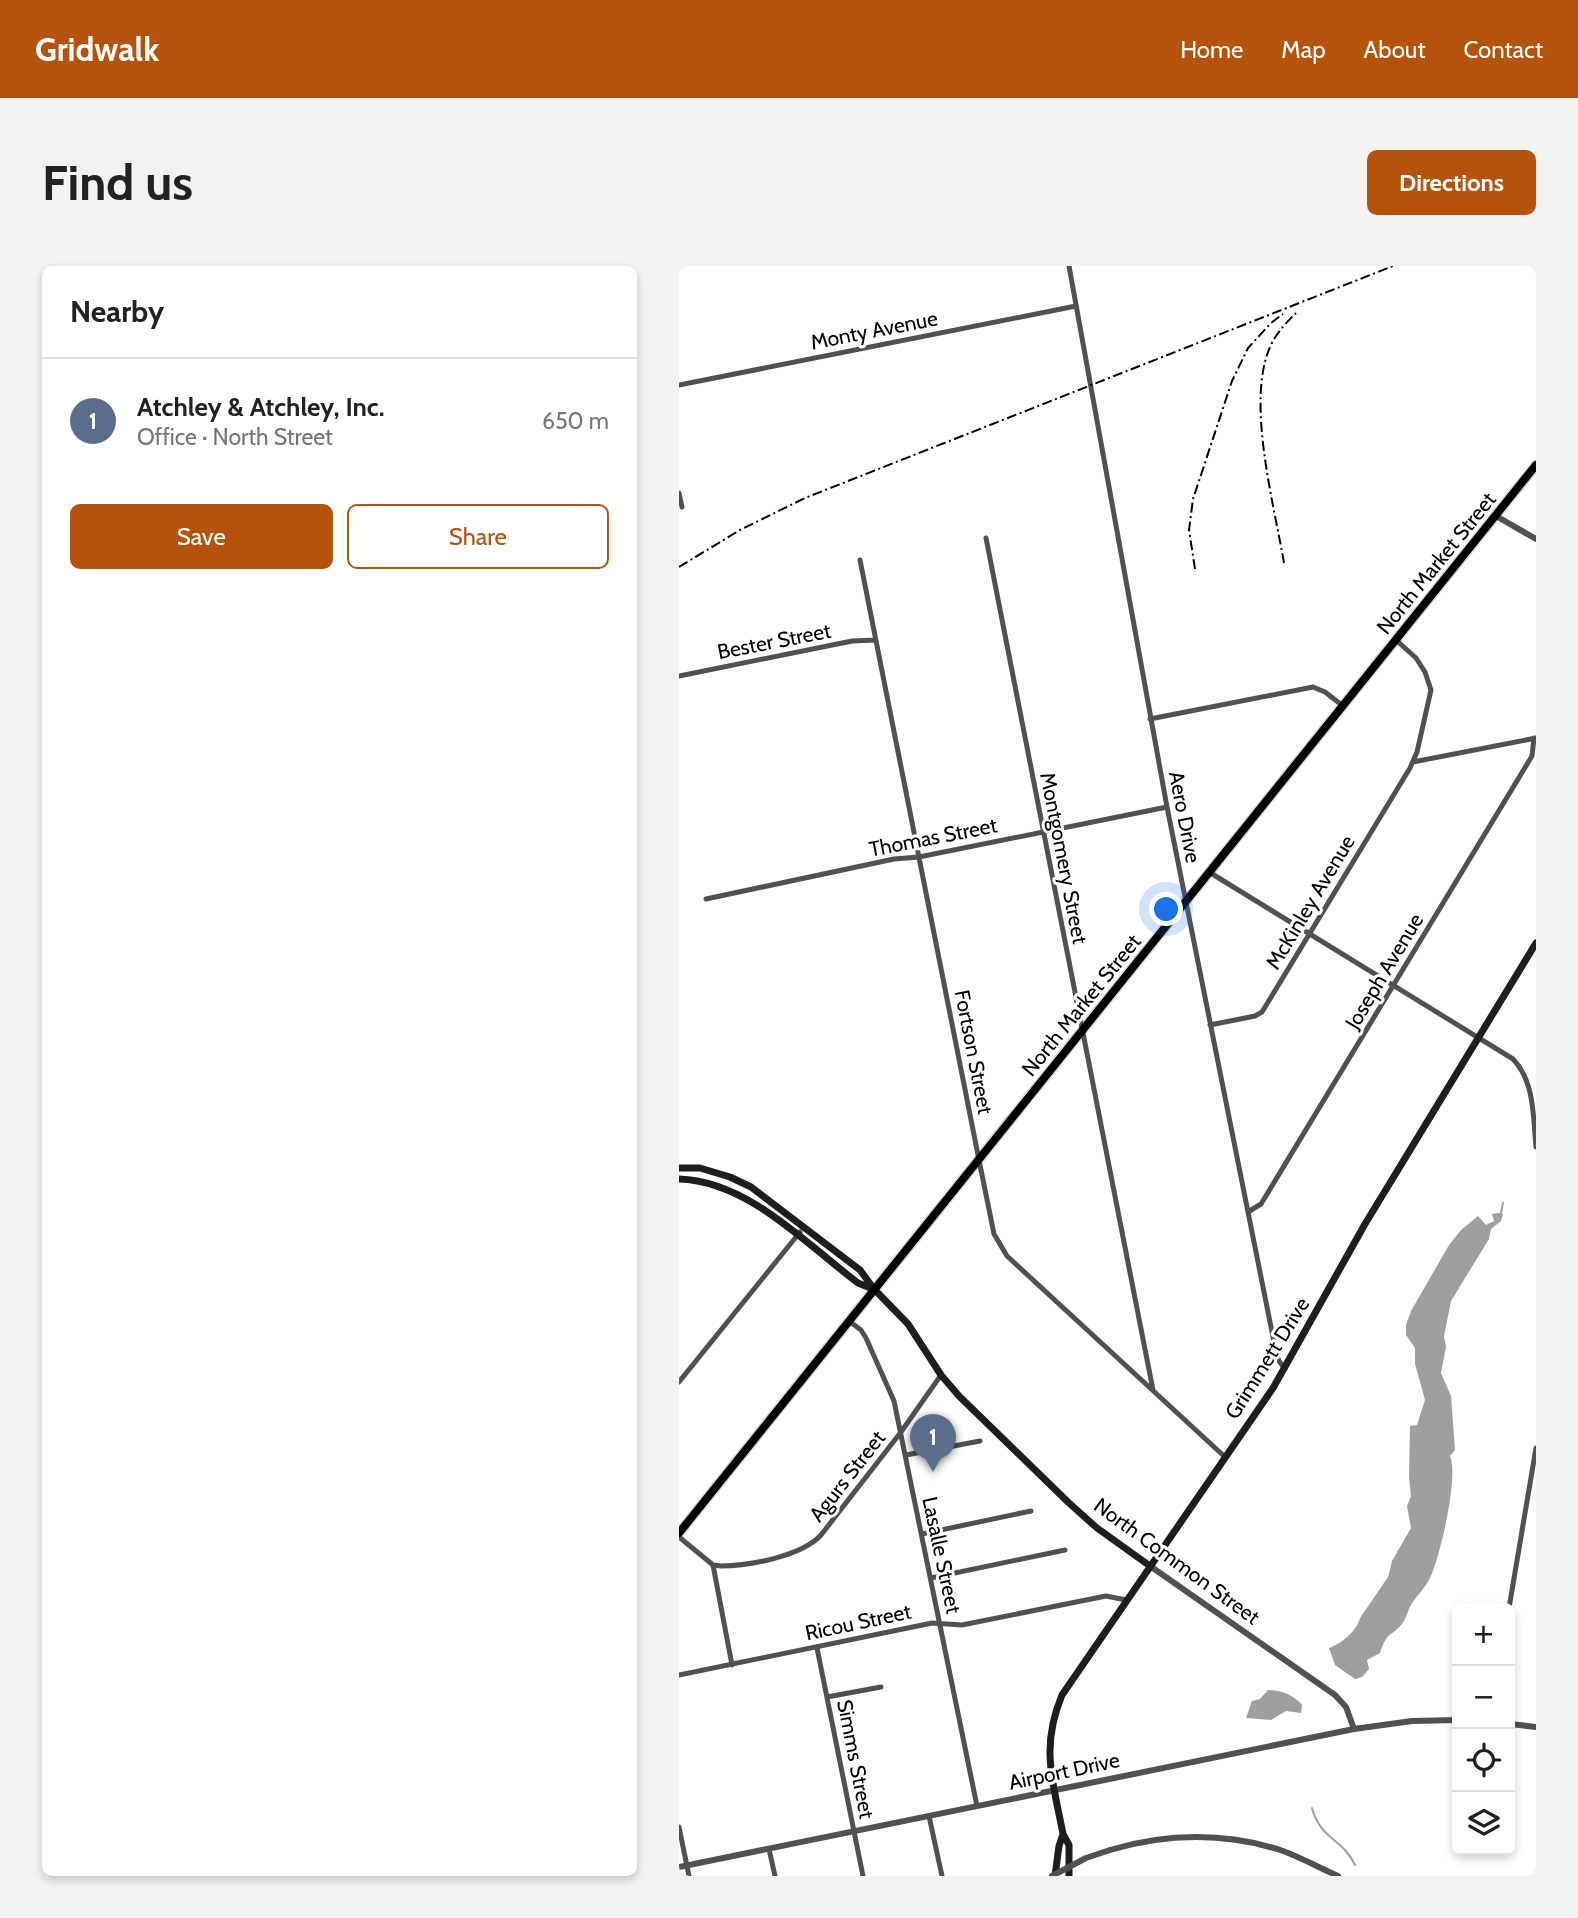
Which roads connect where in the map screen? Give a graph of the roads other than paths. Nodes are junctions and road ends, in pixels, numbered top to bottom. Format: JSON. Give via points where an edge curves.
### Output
{"nodes":[{"id":1,"x":1069,"y":266,"type":"edge"},
{"id":2,"x":1076,"y":306,"type":"junction"},
{"id":3,"x":679,"y":385,"type":"edge"},
{"id":4,"x":1536,"y":465,"type":"edge"},
{"id":5,"x":679,"y":493,"type":"edge"},
{"id":6,"x":682,"y":507,"type":"dead end"},
{"id":7,"x":1496,"y":516,"type":"junction"},
{"id":8,"x":986,"y":538,"type":"dead end"},
{"id":9,"x":1536,"y":539,"type":"edge"},
{"id":10,"x":860,"y":560,"type":"dead end"},
{"id":11,"x":1396,"y":639,"type":"junction"},
{"id":12,"x":876,"y":640,"type":"junction"},
{"id":13,"x":679,"y":676,"type":"edge"},
{"id":14,"x":1343,"y":706,"type":"junction"},
{"id":15,"x":1150,"y":719,"type":"junction"},
{"id":16,"x":1535,"y":738,"type":"edge"},
{"id":17,"x":1413,"y":762,"type":"junction"},
{"id":18,"x":1167,"y":807,"type":"junction"},
{"id":19,"x":1042,"y":832,"type":"junction"},
{"id":20,"x":919,"y":857,"type":"junction"},
{"id":21,"x":1209,"y":872,"type":"junction"},
{"id":22,"x":706,"y":899,"type":"dead end"},
{"id":23,"x":1185,"y":903,"type":"junction"},
{"id":24,"x":1310,"y":934,"type":"junction"},
{"id":25,"x":1536,"y":943,"type":"edge"},
{"id":26,"x":1394,"y":985,"type":"junction"},
{"id":27,"x":1210,"y":1025,"type":"junction"},
{"id":28,"x":1082,"y":1031,"type":"junction"},
{"id":29,"x":1479,"y":1036,"type":"junction"},
{"id":30,"x":1536,"y":1147,"type":"edge"},
{"id":31,"x":979,"y":1160,"type":"junction"},
{"id":32,"x":679,"y":1168,"type":"edge"},
{"id":33,"x":679,"y":1179,"type":"edge"},
{"id":34,"x":1248,"y":1212,"type":"junction"},
{"id":35,"x":804,"y":1227,"type":"junction"},
{"id":36,"x":797,"y":1236,"type":"junction"},
{"id":37,"x":874,"y":1289,"type":"junction"},
{"id":38,"x":849,"y":1321,"type":"junction"},
{"id":39,"x":1285,"y":1369,"type":"junction"},
{"id":40,"x":941,"y":1375,"type":"junction"},
{"id":41,"x":679,"y":1382,"type":"edge"},
{"id":42,"x":1153,"y":1390,"type":"junction"},
{"id":43,"x":901,"y":1432,"type":"junction"},
{"id":44,"x":980,"y":1441,"type":"dead end"},
{"id":45,"x":1536,"y":1448,"type":"edge"},
{"id":46,"x":906,"y":1455,"type":"junction"},
{"id":47,"x":1225,"y":1457,"type":"junction"},
{"id":48,"x":1031,"y":1511,"type":"dead end"},
{"id":49,"x":922,"y":1534,"type":"junction"},
{"id":50,"x":679,"y":1535,"type":"edge"},
{"id":51,"x":1066,"y":1550,"type":"dead end"},
{"id":52,"x":713,"y":1566,"type":"junction"},
{"id":53,"x":1150,"y":1566,"type":"junction"},
{"id":54,"x":931,"y":1578,"type":"junction"},
{"id":55,"x":1126,"y":1600,"type":"junction"},
{"id":56,"x":1511,"y":1603,"type":"edge"},
{"id":57,"x":940,"y":1623,"type":"junction"},
{"id":58,"x":817,"y":1648,"type":"junction"},
{"id":59,"x":732,"y":1665,"type":"junction"},
{"id":60,"x":679,"y":1675,"type":"edge"},
{"id":61,"x":881,"y":1687,"type":"dead end"},
{"id":62,"x":827,"y":1697,"type":"junction"},
{"id":63,"x":1452,"y":1720,"type":"edge"},
{"id":64,"x":1515,"y":1725,"type":"edge"},
{"id":65,"x":1536,"y":1727,"type":"edge"},
{"id":66,"x":1354,"y":1728,"type":"junction"},
{"id":67,"x":1054,"y":1791,"type":"junction"},
{"id":68,"x":977,"y":1806,"type":"junction"},
{"id":69,"x":929,"y":1816,"type":"junction"},
{"id":70,"x":679,"y":1827,"type":"edge"},
{"id":71,"x":854,"y":1832,"type":"junction"},
{"id":72,"x":1063,"y":1834,"type":"junction"},
{"id":73,"x":769,"y":1849,"type":"junction"},
{"id":74,"x":683,"y":1866,"type":"edge"},
{"id":75,"x":689,"y":1876,"type":"edge"},
{"id":76,"x":775,"y":1876,"type":"edge"},
{"id":77,"x":863,"y":1876,"type":"edge"},
{"id":78,"x":942,"y":1876,"type":"edge"},
{"id":79,"x":1053,"y":1876,"type":"edge"},
{"id":80,"x":1069,"y":1876,"type":"edge"},
{"id":81,"x":1338,"y":1876,"type":"edge"}],
"edges":[{"from":1,"to":2,"type":"street","name":"Aero Drive"},
{"from":2,"to":3,"type":"street","name":"Monty Avenue"},
{"from":2,"to":15,"type":"street","name":"Aero Drive"},
{"from":4,"to":7,"type":"main road","name":"North Market Street"},
{"from":5,"to":6,"type":"street"},
{"from":7,"to":9,"type":"street"},
{"from":7,"to":11,"type":"main road","name":"North Market Street"},
{"from":8,"to":19,"type":"street","name":"Montgomery Street"},
{"from":10,"to":12,"type":"street","name":"Fortson Street"},
{"from":11,"to":14,"type":"main road","name":"North Market Street"},
{"from":11,"to":17,"type":"street","name":"McKinley Avenue","via":[[1416,658],[1431,690]]},
{"from":12,"to":13,"type":"street","name":"Bester Street"},
{"from":12,"to":20,"type":"street","name":"Fortson Street"},
{"from":14,"to":15,"type":"street","via":[[1313,687]]},
{"from":14,"to":21,"type":"main road","name":"North Market Street"},
{"from":15,"to":18,"type":"street","name":"Aero Drive"},
{"from":16,"to":17,"type":"street"},
{"from":16,"to":26,"type":"street","name":"Joseph Avenue","via":[[1532,756]]},
{"from":17,"to":24,"type":"street","name":"McKinley Avenue"},
{"from":18,"to":19,"type":"street","name":"Thomas Street"},
{"from":18,"to":23,"type":"street","name":"Aero Drive"},
{"from":19,"to":20,"type":"street","name":"Thomas Street"},
{"from":19,"to":28,"type":"street","name":"Montgomery Street"},
{"from":20,"to":22,"type":"street","name":"Thomas Street"},
{"from":20,"to":31,"type":"street","name":"Fortson Street"},
{"from":21,"to":23,"type":"main road","name":"North Market Street"},
{"from":21,"to":24,"type":"street"},
{"from":23,"to":27,"type":"street","name":"Aero Drive"},
{"from":23,"to":28,"type":"main road","name":"North Market Street"},
{"from":24,"to":26,"type":"street"},
{"from":24,"to":27,"type":"street","name":"McKinley Avenue","via":[[1262,1012]]},
{"from":25,"to":29,"type":"main road","name":"Grimmett Drive"},
{"from":26,"to":29,"type":"street"},
{"from":26,"to":34,"type":"street","name":"Joseph Avenue","via":[[1261,1203]]},
{"from":27,"to":34,"type":"street","name":"Aero Drive"},
{"from":28,"to":31,"type":"main road","name":"North Market Street"},
{"from":28,"to":42,"type":"street","name":"Montgomery Street"},
{"from":29,"to":30,"type":"street","via":[[1513,1059],[1526,1076]]},
{"from":29,"to":39,"type":"main road","name":"Grimmett Drive","via":[[1365,1224]]},
{"from":31,"to":37,"type":"main road","name":"North Market Street"},
{"from":31,"to":42,"type":"street","name":"Fortson Street","via":[[994,1234],[1003,1251]]},
{"from":32,"to":35,"type":"main road","name":"North Common Street","via":[[700,1168],[730,1177],[771,1200]]},
{"from":33,"to":36,"type":"main road","name":"North Common Street","via":[[706,1182],[739,1194]]},
{"from":34,"to":39,"type":"street","name":"Aero Drive","via":[[1276,1352]]},
{"from":35,"to":36,"type":"street"},
{"from":35,"to":37,"type":"main road","name":"North Common Street","via":[[860,1270]]},
{"from":36,"to":37,"type":"main road","name":"North Common Street","via":[[858,1283]]},
{"from":36,"to":41,"type":"street"},
{"from":37,"to":38,"type":"main road","name":"North Market Street"},
{"from":37,"to":40,"type":"main road","name":"North Common Street","via":[[908,1324]]},
{"from":38,"to":43,"type":"street","name":"Lasalle Street","via":[[861,1330],[887,1380]]},
{"from":38,"to":50,"type":"main road","name":"North Market Street"},
{"from":39,"to":47,"type":"main road","name":"Grimmett Drive"},
{"from":40,"to":43,"type":"street","name":"Agurs Street"},
{"from":40,"to":53,"type":"main road","name":"North Common Street","via":[[1069,1503]]},
{"from":42,"to":47,"type":"street","name":"Fortson Street"},
{"from":43,"to":46,"type":"street","name":"Lasalle Street"},
{"from":43,"to":52,"type":"street","name":"Agurs Street","via":[[812,1545],[736,1565]]},
{"from":44,"to":46,"type":"street"},
{"from":45,"to":56,"type":"street"},
{"from":46,"to":49,"type":"street","name":"Lasalle Street"},
{"from":47,"to":53,"type":"main road","name":"Grimmett Drive"},
{"from":48,"to":49,"type":"street"},
{"from":49,"to":54,"type":"street","name":"Lasalle Street"},
{"from":50,"to":52,"type":"street"},
{"from":51,"to":54,"type":"street"},
{"from":52,"to":59,"type":"street"},
{"from":53,"to":55,"type":"main road","name":"Grimmett Drive"},
{"from":53,"to":66,"type":"street","name":"North Common Street","via":[[1335,1695],[1346,1707]]},
{"from":54,"to":57,"type":"street","name":"Lasalle Street"},
{"from":55,"to":57,"type":"street","name":"Ricou Street","via":[[1106,1596],[962,1625]]},
{"from":55,"to":67,"type":"main road","name":"Grimmett Drive","via":[[1069,1684],[1053,1717],[1048,1750]]},
{"from":57,"to":58,"type":"street","name":"Ricou Street"},
{"from":57,"to":68,"type":"street","name":"Lasalle Street"},
{"from":58,"to":59,"type":"street","name":"Ricou Street"},
{"from":58,"to":62,"type":"street","name":"Simms Street"},
{"from":59,"to":60,"type":"street","name":"Ricou Street"},
{"from":61,"to":62,"type":"street"},
{"from":62,"to":71,"type":"street","name":"Simms Street"},
{"from":63,"to":66,"type":"street","name":"Airport Drive"},
{"from":64,"to":65,"type":"street"},
{"from":66,"to":67,"type":"street","name":"Airport Drive"},
{"from":67,"to":68,"type":"street","name":"Airport Drive"},
{"from":67,"to":72,"type":"main road","name":"Grimmett Drive"},
{"from":68,"to":69,"type":"street","name":"Airport Drive"},
{"from":69,"to":71,"type":"street","name":"Airport Drive"},
{"from":69,"to":78,"type":"street"},
{"from":70,"to":74,"type":"street"},
{"from":71,"to":73,"type":"street","name":"Airport Drive"},
{"from":71,"to":77,"type":"street","name":"Simms Street"},
{"from":72,"to":79,"type":"main road"},
{"from":72,"to":80,"type":"main road","name":"Grimmett Drive","via":[[1069,1845]]},
{"from":73,"to":74,"type":"street","name":"Airport Drive"},
{"from":73,"to":76,"type":"street"},
{"from":74,"to":75,"type":"street"},
{"from":79,"to":81,"type":"street","bridge":true,"via":[[1110,1850],[1182,1837],[1245,1841],[1283,1851]]}]}
